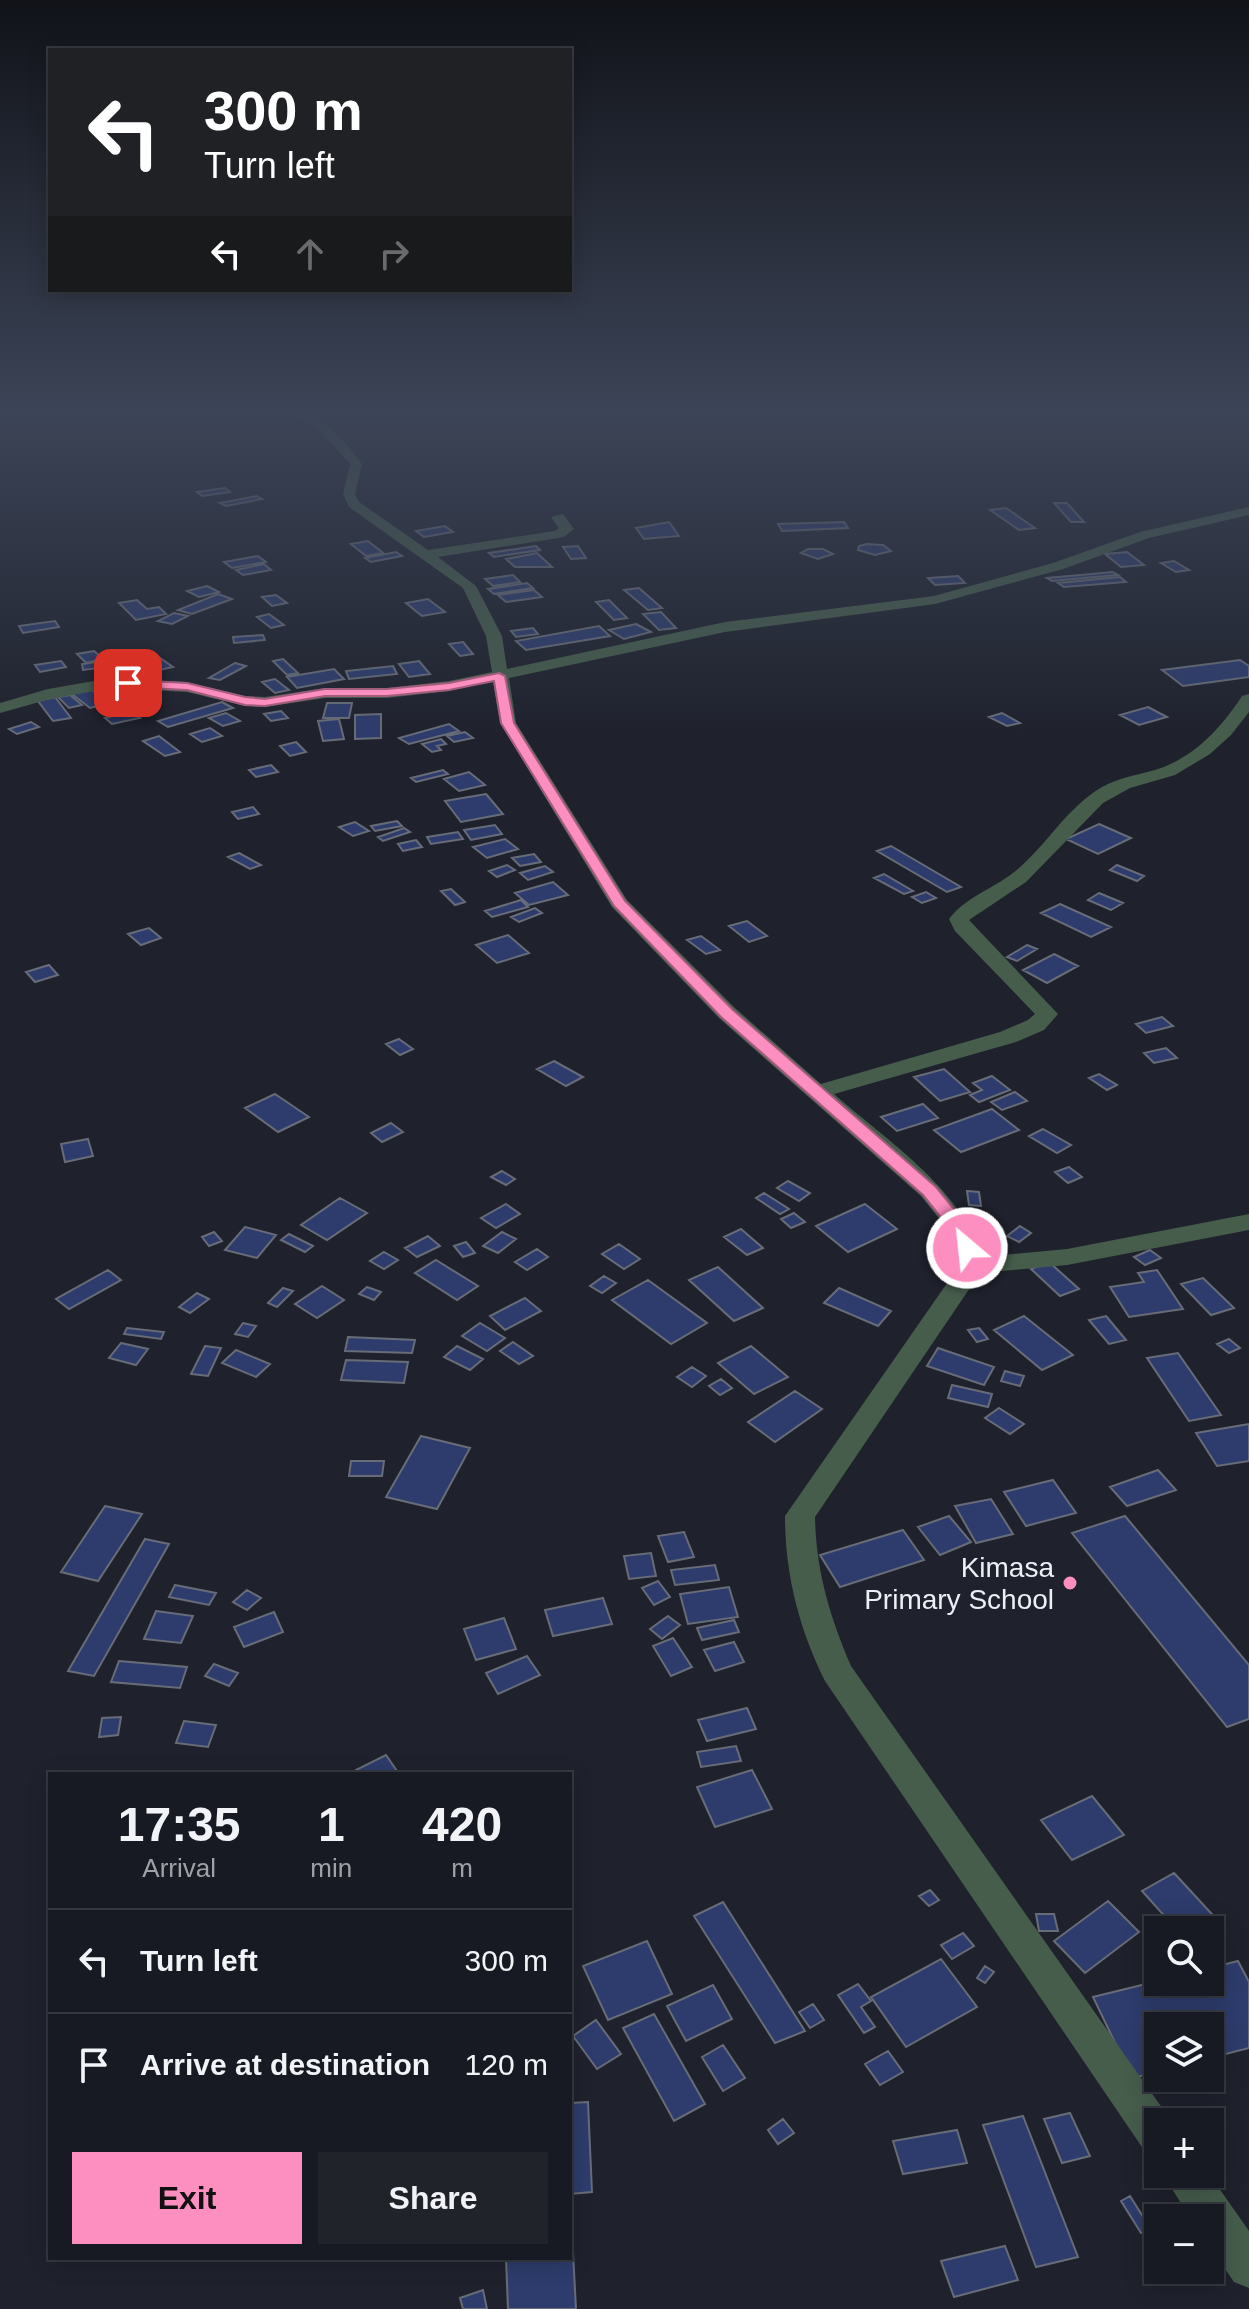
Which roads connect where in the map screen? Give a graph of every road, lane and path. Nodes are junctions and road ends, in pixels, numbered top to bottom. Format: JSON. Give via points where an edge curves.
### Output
{"nodes":[{"id":1,"x":378,"y":521,"type":"edge"},
{"id":2,"x":561,"y":521,"type":"edge"},
{"id":3,"x":1207,"y":521,"type":"edge"},
{"id":4,"x":426,"y":555,"type":"junction"},
{"id":5,"x":499,"y":676,"type":"junction"},
{"id":6,"x":1248,"y":699,"type":"edge"},
{"id":7,"x":0,"y":708,"type":"edge"},
{"id":8,"x":817,"y":1092,"type":"junction"},
{"id":9,"x":1249,"y":1222,"type":"edge"},
{"id":10,"x":972,"y":1266,"type":"junction"},
{"id":11,"x":1144,"y":2116,"type":"edge"},
{"id":12,"x":1194,"y":2188,"type":"edge"},
{"id":13,"x":1249,"y":2267,"type":"edge"}],
"edges":[{"from":1,"to":4,"type":"street"},
{"from":2,"to":4,"type":"street","via":[[567,529],[559,534]]},
{"from":3,"to":5,"type":"street","via":[[935,600],[725,627]]},
{"from":4,"to":5,"type":"street","via":[[469,586],[494,636]]},
{"from":5,"to":7,"type":"street","via":[[387,693],[325,693],[265,702],[187,687],[111,683]]},
{"from":5,"to":8,"type":"street","via":[[508,723],[619,903],[727,1013]]},
{"from":6,"to":8,"type":"street","via":[[1240,715],[1191,760],[1088,803],[1022,875],[964,911],[962,927],[1047,1014],[1036,1025]]},
{"from":8,"to":10,"type":"street","via":[[930,1191],[961,1230]]},
{"from":9,"to":10,"type":"street","via":[[1067,1257]]},
{"from":10,"to":11,"type":"street","via":[[800,1516],[800,1555],[809,1603],[837,1672]]},
{"from":12,"to":13,"type":"street"}]}
